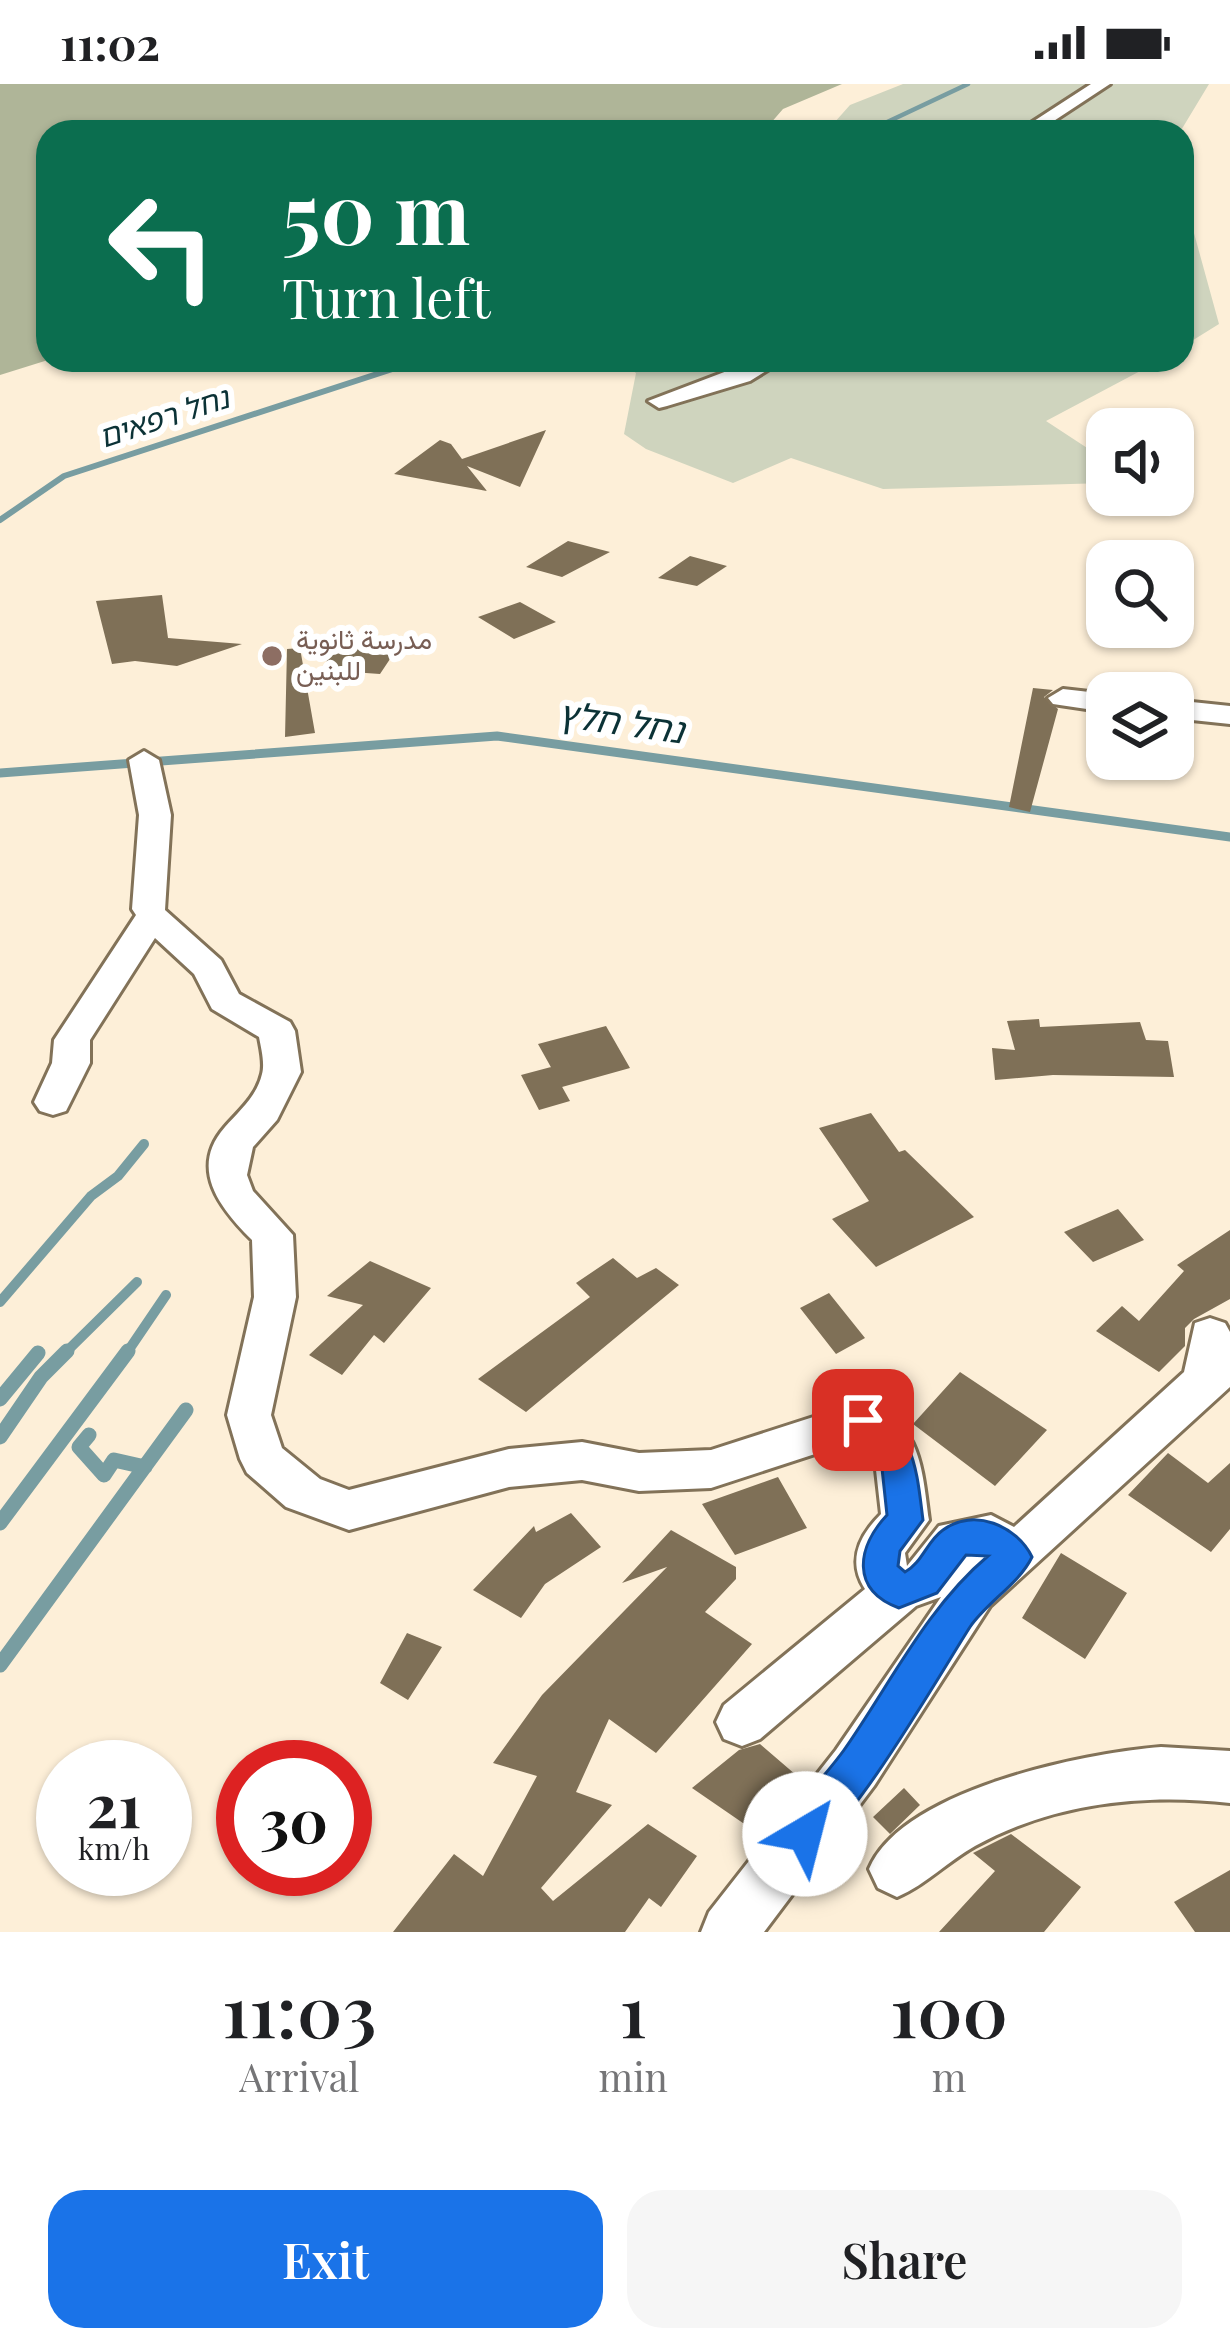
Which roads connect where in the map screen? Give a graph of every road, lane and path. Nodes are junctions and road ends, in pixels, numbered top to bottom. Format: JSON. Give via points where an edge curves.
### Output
{"nodes":[{"id":1,"x":1102,"y":84,"type":"edge"},
{"id":2,"x":1044,"y":120,"type":"edge"},
{"id":3,"x":750,"y":372,"type":"edge"},
{"id":4,"x":659,"y":401,"type":"dead end"},
{"id":5,"x":1063,"y":698,"type":"dead end"},
{"id":6,"x":1086,"y":701,"type":"edge"},
{"id":7,"x":1194,"y":712,"type":"edge"},
{"id":8,"x":1230,"y":716,"type":"edge"},
{"id":9,"x":144,"y":760,"type":"dead end"},
{"id":10,"x":148,"y":909,"type":"dead end"},
{"id":11,"x":53,"y":1102,"type":"dead end"},
{"id":12,"x":1215,"y":1360,"type":"edge"},
{"id":13,"x":1013,"y":1557,"type":"junction"},
{"id":14,"x":899,"y":1591,"type":"junction"},
{"id":15,"x":742,"y":1722,"type":"dead end"},
{"id":16,"x":1230,"y":1778,"type":"edge"},
{"id":17,"x":897,"y":1869,"type":"dead end"},
{"id":18,"x":729,"y":1932,"type":"edge"}],
"edges":[{"from":1,"to":2,"type":"street"},
{"from":3,"to":4,"type":"street"},
{"from":5,"to":6,"type":"street"},
{"from":7,"to":8,"type":"street"},
{"from":9,"to":10,"type":"street","via":[[157,829]]},
{"from":11,"to":14,"type":"street","via":[[72,1040],[152,917],[208,968],[225,1001],[277,1031],[282,1072],[263,1111],[234,1142],[227,1175],[235,1198],[272,1235],[275,1298],[249,1415],[263,1459],[303,1493],[349,1510],[509,1468],[582,1461],[639,1472],[711,1468],[863,1420],[897,1454],[905,1520],[882,1545],[879,1571]]},
{"from":12,"to":13,"type":"street"},
{"from":13,"to":14,"type":"street","via":[[991,1536],[956,1541],[924,1582]]},
{"from":13,"to":18,"type":"street","via":[[973,1592],[855,1768]]},
{"from":14,"to":15,"type":"street"},
{"from":16,"to":17,"type":"street","via":[[1188,1770],[1113,1777],[1015,1801],[956,1827]]}]}
